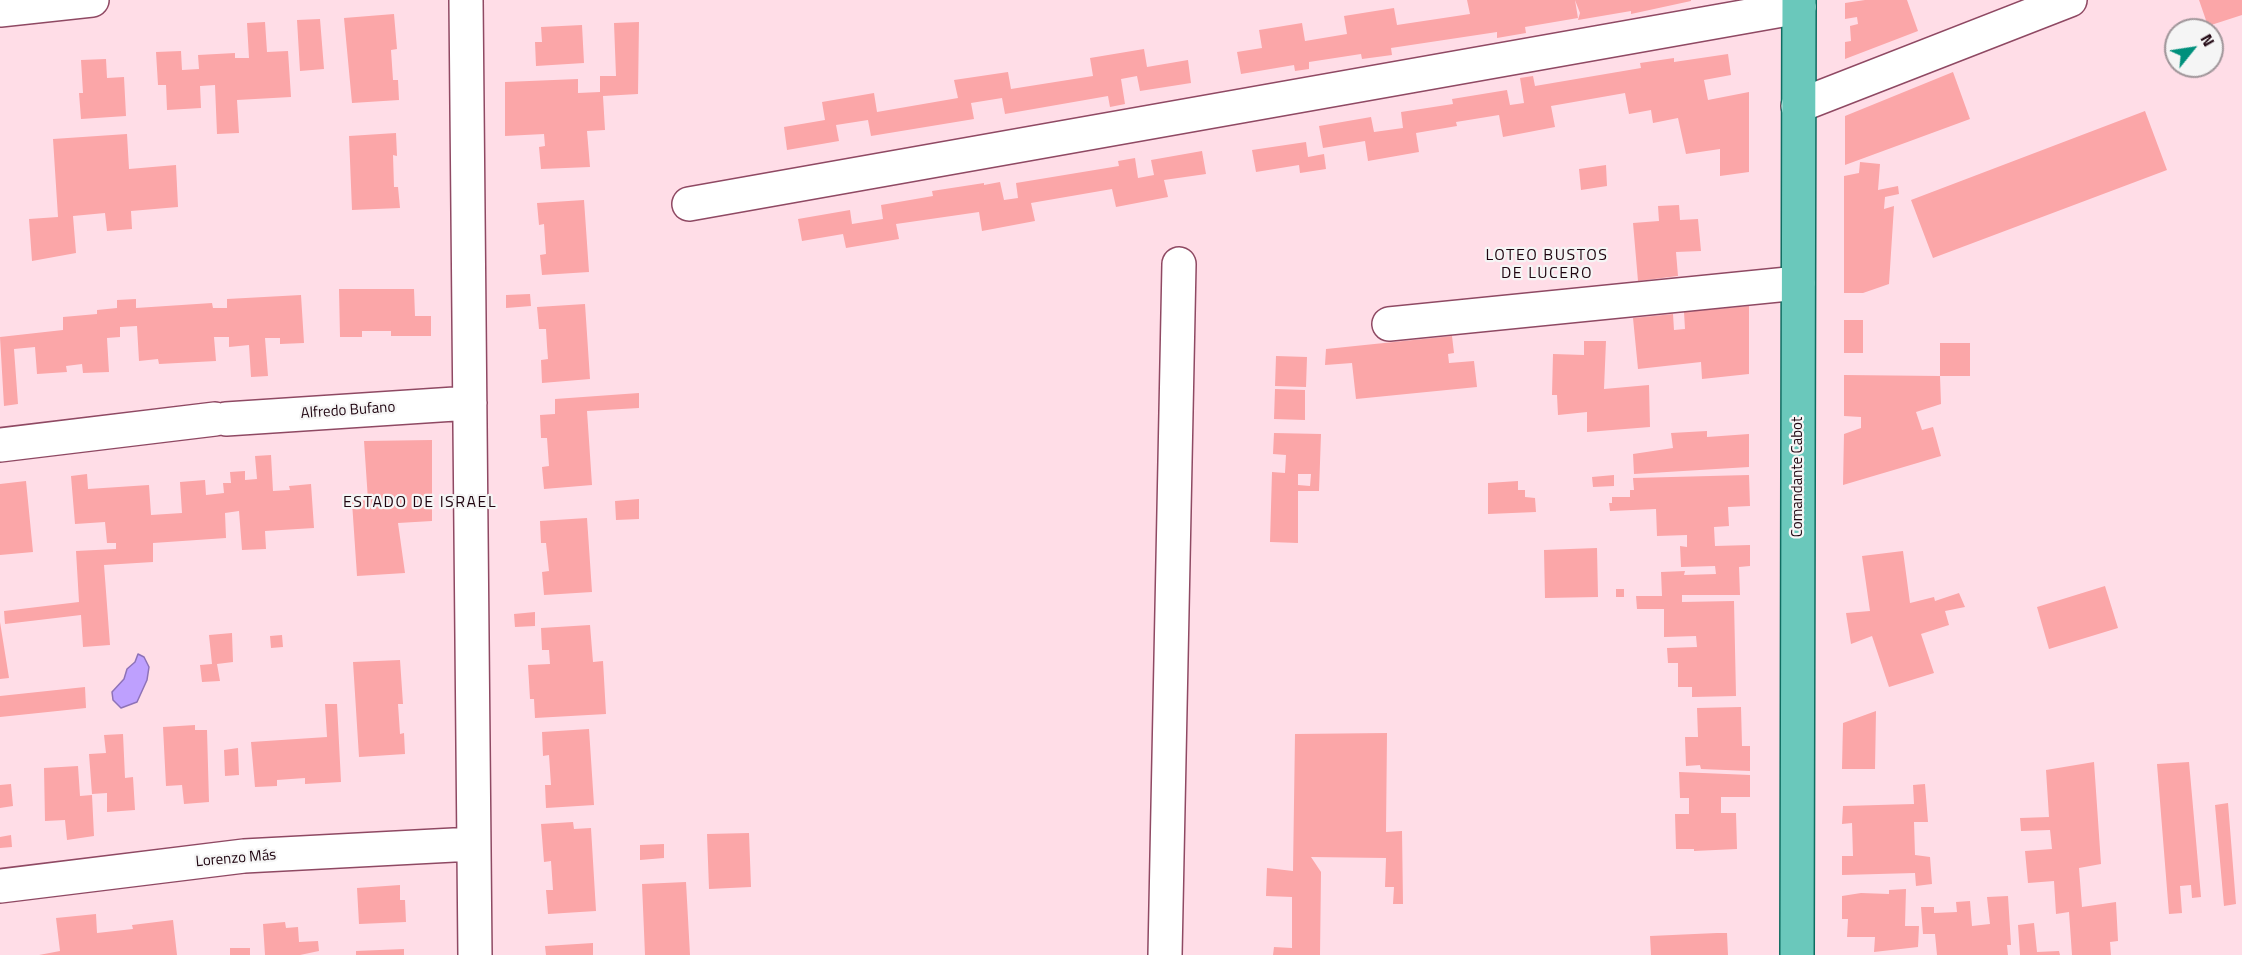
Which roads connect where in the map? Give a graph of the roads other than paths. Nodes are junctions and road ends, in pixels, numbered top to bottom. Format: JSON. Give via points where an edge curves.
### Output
{"nodes":[{"id":1,"x":92,"y":0,"type":"edge"},
{"id":2,"x":466,"y":0,"type":"edge"},
{"id":3,"x":2070,"y":0,"type":"edge"},
{"id":4,"x":1799,"y":2,"type":"edge"},
{"id":5,"x":0,"y":10,"type":"edge"},
{"id":6,"x":1798,"y":106,"type":"junction"},
{"id":7,"x":689,"y":204,"type":"dead end"},
{"id":8,"x":1179,"y":264,"type":"dead end"},
{"id":9,"x":1798,"y":283,"type":"junction"},
{"id":10,"x":1389,"y":324,"type":"dead end"},
{"id":11,"x":470,"y":403,"type":"junction"},
{"id":12,"x":0,"y":445,"type":"edge"},
{"id":13,"x":474,"y":844,"type":"junction"},
{"id":14,"x":0,"y":885,"type":"edge"},
{"id":15,"x":475,"y":955,"type":"edge"},
{"id":16,"x":1165,"y":955,"type":"edge"},
{"id":17,"x":1797,"y":955,"type":"edge"}],
"edges":[{"from":1,"to":5,"type":"street"},
{"from":2,"to":11,"type":"street"},
{"from":3,"to":6,"type":"street"},
{"from":4,"to":6,"type":"main road","name":"Comandante Cabot"},
{"from":4,"to":7,"type":"street"},
{"from":6,"to":9,"type":"main road","name":"Comandante Cabot"},
{"from":8,"to":16,"type":"street"},
{"from":9,"to":10,"type":"street"},
{"from":9,"to":17,"type":"main road","name":"Comandante Cabot"},
{"from":11,"to":12,"type":"street","name":"Alfredo Bufano","via":[[221,419]]},
{"from":11,"to":13,"type":"street"},
{"from":13,"to":14,"type":"street","name":"Lorenzo Más","via":[[244,856]]},
{"from":13,"to":15,"type":"street"}]}
